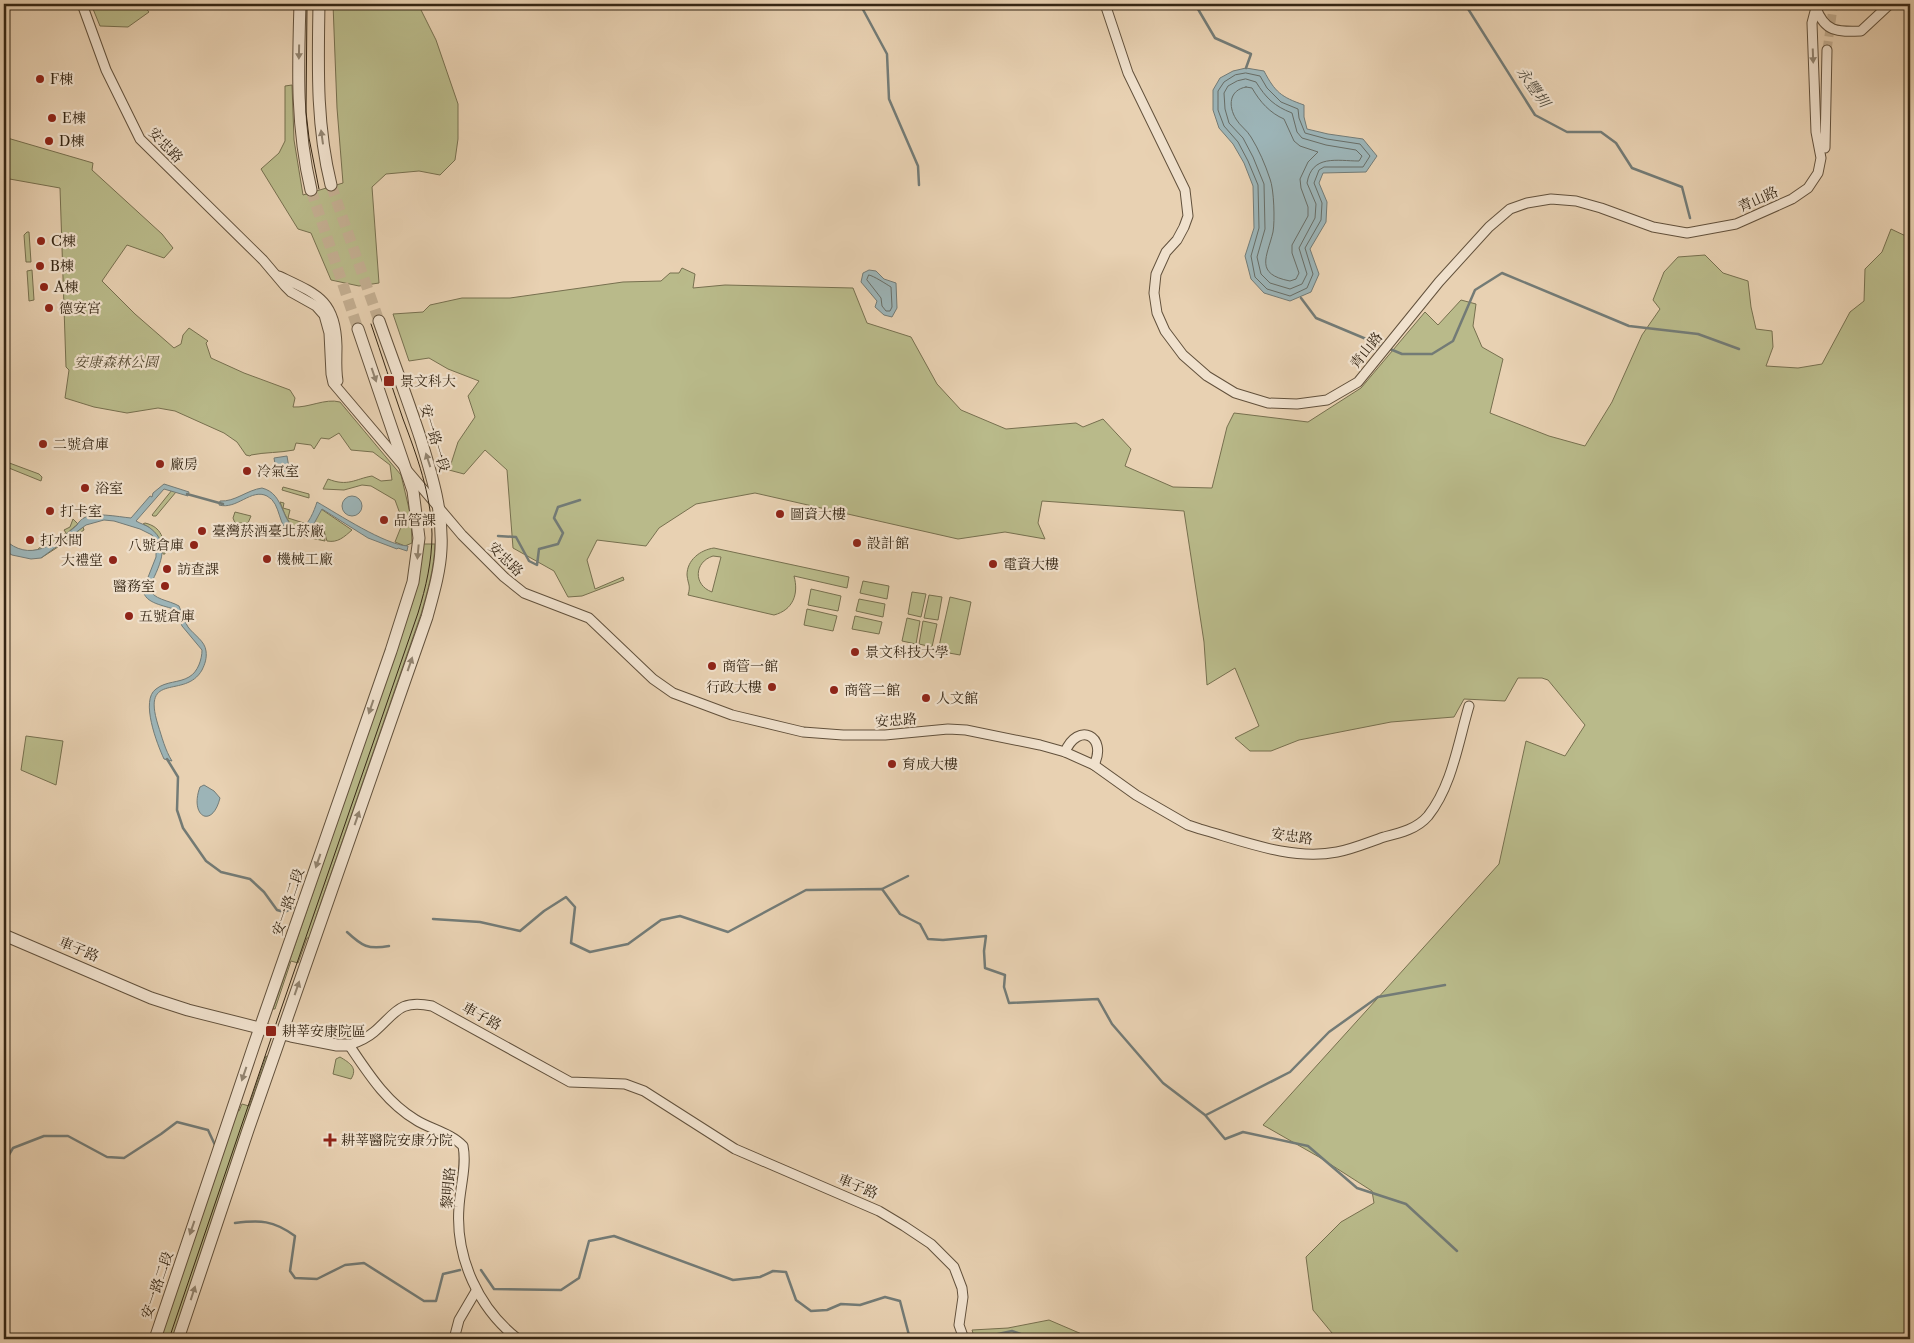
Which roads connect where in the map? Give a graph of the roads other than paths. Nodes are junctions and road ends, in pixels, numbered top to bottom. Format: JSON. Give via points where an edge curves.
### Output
{"nodes":[{"id":1,"x":82,"y":4,"type":"edge"},
{"id":2,"x":300,"y":4,"type":"edge"},
{"id":3,"x":319,"y":4,"type":"edge"},
{"id":4,"x":1105,"y":4,"type":"edge"},
{"id":5,"x":1890,"y":4,"type":"edge"},
{"id":6,"x":1816,"y":6,"type":"edge"},
{"id":7,"x":1828,"y":50,"type":"tunnel mouth"},
{"id":8,"x":1825,"y":148,"type":"dead end"},
{"id":9,"x":331,"y":185,"type":"tunnel mouth"},
{"id":10,"x":311,"y":190,"type":"tunnel mouth"},
{"id":11,"x":379,"y":321,"type":"tunnel mouth"},
{"id":12,"x":358,"y":329,"type":"tunnel mouth"},
{"id":13,"x":407,"y":470,"type":"junction"},
{"id":14,"x":439,"y":508,"type":"junction"},
{"id":15,"x":1468,"y":706,"type":"dead end"},
{"id":16,"x":1065,"y":752,"type":"junction"},
{"id":17,"x":1094,"y":765,"type":"junction"},
{"id":18,"x":4,"y":934,"type":"edge"},
{"id":19,"x":260,"y":1028,"type":"junction"},
{"id":20,"x":281,"y":1034,"type":"junction"},
{"id":21,"x":349,"y":1045,"type":"junction"},
{"id":22,"x":476,"y":1291,"type":"junction"},
{"id":23,"x":154,"y":1339,"type":"edge"},
{"id":24,"x":178,"y":1339,"type":"edge"},
{"id":25,"x":454,"y":1339,"type":"edge"},
{"id":26,"x":518,"y":1339,"type":"edge"},
{"id":27,"x":964,"y":1339,"type":"edge"}],
"edges":[{"from":1,"to":13,"type":"street","name":"安忠路","via":[[106,70],[140,140],[277,274],[291,292],[310,302],[324,315],[329,333],[333,383]]},
{"from":2,"to":10,"type":"street","one_way":true,"via":[[299,112]]},
{"from":9,"to":3,"type":"street","one_way":true,"via":[[319,110]]},
{"from":6,"to":4,"type":"street","name":"青山路","one_way":true,"via":[[1812,23],[1816,132],[1822,158],[1818,173],[1808,188],[1792,199],[1736,224],[1688,233],[1653,227],[1576,201],[1551,199],[1510,209],[1489,227],[1439,282],[1358,382],[1327,400],[1297,404],[1268,403],[1236,393],[1207,376],[1183,355],[1165,331],[1157,312],[1156,274],[1188,216],[1185,190],[1128,74]]},
{"from":5,"to":6,"type":"street","via":[[1861,31],[1842,32],[1821,21]]},
{"from":7,"to":8,"type":"street"},
{"from":14,"to":11,"type":"street","name":"安一路一段","one_way":true,"via":[[431,470]]},
{"from":12,"to":13,"type":"street","one_way":true},
{"from":13,"to":14,"type":"street","name":"安忠路"},
{"from":13,"to":19,"type":"street","name":"安一路二段","one_way":true,"via":[[419,538],[413,582]]},
{"from":14,"to":16,"type":"street","name":"安忠路","via":[[512,585],[589,618],[663,688],[684,698],[732,715],[803,732],[885,735],[966,730]]},
{"from":20,"to":14,"type":"street","one_way":true,"via":[[430,607],[440,565]]},
{"from":15,"to":17,"type":"street","name":"安忠路","via":[[1448,776],[1426,818],[1407,830],[1338,852],[1319,854],[1283,850],[1188,825],[1136,795]]},
{"from":16,"to":17,"type":"street","name":"安忠路"},
{"from":16,"to":17,"type":"street","via":[[1075,737],[1088,735],[1095,740],[1098,749]]},
{"from":18,"to":19,"type":"street","name":"車子路","via":[[151,998]]},
{"from":19,"to":20,"type":"street","name":"車子路"},
{"from":19,"to":23,"type":"street","name":"安一路二段","one_way":true},
{"from":20,"to":21,"type":"street","name":"車子路"},
{"from":24,"to":20,"type":"street","one_way":true},
{"from":21,"to":22,"type":"street","name":"黎明路","via":[[379,1088],[402,1110],[463,1146],[458,1210],[460,1238]]},
{"from":21,"to":27,"type":"street","name":"車子路","via":[[373,1034],[403,1006],[432,1006],[570,1082],[625,1084],[644,1091],[735,1149],[879,1211],[930,1244],[954,1267],[962,1288],[959,1325]]},
{"from":22,"to":25,"type":"street","via":[[459,1320]]},
{"from":22,"to":26,"type":"street","name":"黎明路","via":[[503,1328]]}]}
